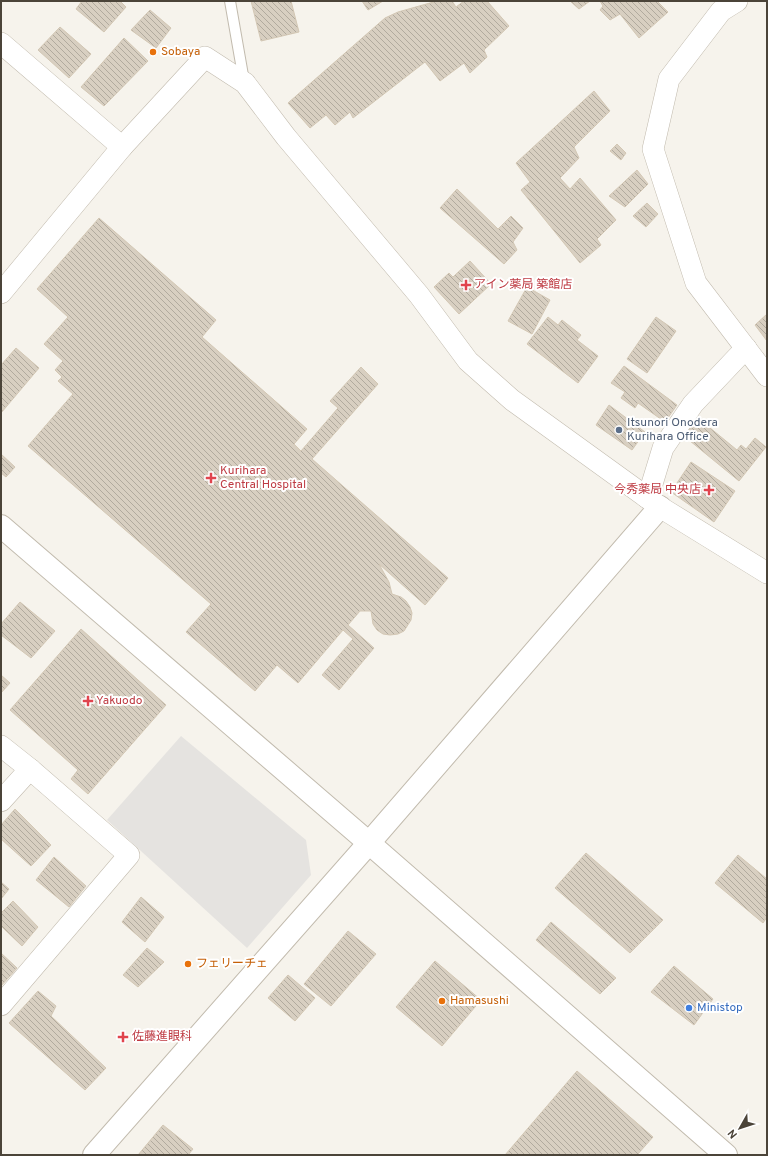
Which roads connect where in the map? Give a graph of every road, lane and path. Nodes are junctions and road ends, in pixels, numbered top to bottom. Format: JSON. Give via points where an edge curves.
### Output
{"nodes":[{"id":1,"x":230,"y":1,"type":"edge"},
{"id":2,"x":737,"y":1,"type":"edge"},
{"id":3,"x":1,"y":43,"type":"edge"},
{"id":4,"x":245,"y":83,"type":"junction"},
{"id":5,"x":122,"y":147,"type":"junction"},
{"id":6,"x":1,"y":292,"type":"edge"},
{"id":7,"x":746,"y":348,"type":"junction"},
{"id":8,"x":767,"y":376,"type":"edge"},
{"id":9,"x":653,"y":502,"type":"junction"},
{"id":10,"x":1,"y":526,"type":"edge"},
{"id":11,"x":767,"y":573,"type":"edge"},
{"id":12,"x":1,"y":746,"type":"edge"},
{"id":13,"x":30,"y":769,"type":"junction"},
{"id":14,"x":1,"y":801,"type":"edge"},
{"id":15,"x":369,"y":843,"type":"junction"},
{"id":16,"x":1,"y":1005,"type":"edge"},
{"id":17,"x":94,"y":1155,"type":"edge"},
{"id":18,"x":726,"y":1155,"type":"edge"}],
"edges":[{"from":1,"to":4,"type":"lane"},
{"from":2,"to":7,"type":"street","via":[[721,11],[669,79],[653,149],[696,283]]},
{"from":3,"to":5,"type":"street"},
{"from":4,"to":5,"type":"street","via":[[205,57]]},
{"from":4,"to":9,"type":"street","via":[[286,137],[419,295],[468,361],[512,400]]},
{"from":5,"to":6,"type":"street"},
{"from":7,"to":8,"type":"street"},
{"from":7,"to":9,"type":"street","via":[[693,404],[663,448],[652,484]]},
{"from":9,"to":11,"type":"street"},
{"from":9,"to":15,"type":"street"},
{"from":10,"to":15,"type":"street"},
{"from":12,"to":13,"type":"street"},
{"from":13,"to":14,"type":"street"},
{"from":13,"to":16,"type":"street","via":[[129,855]]},
{"from":15,"to":17,"type":"street"},
{"from":15,"to":18,"type":"street"}]}
